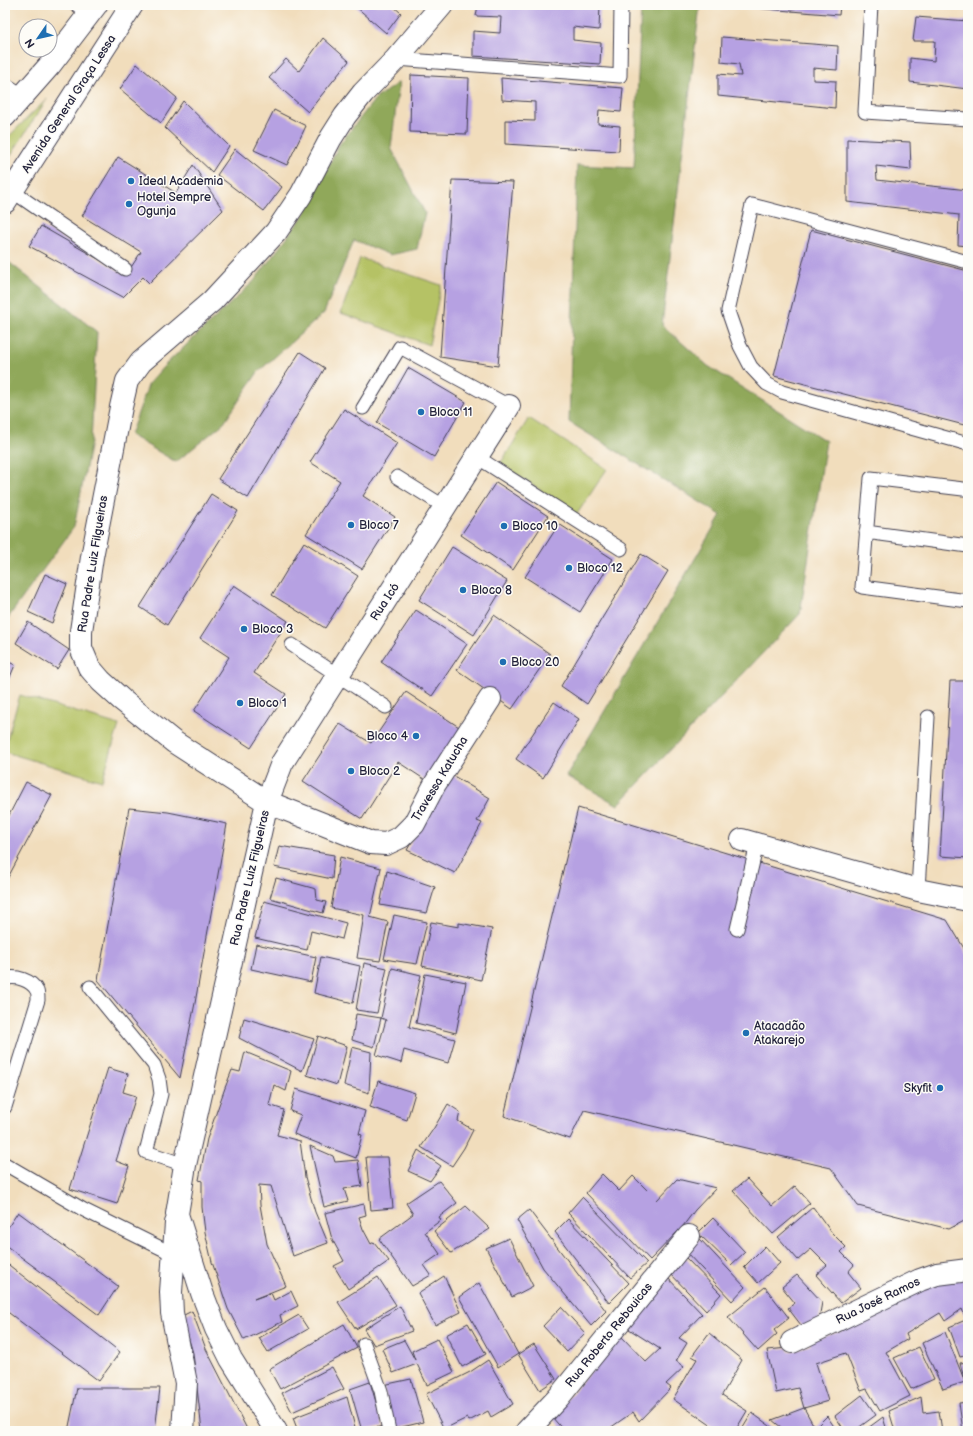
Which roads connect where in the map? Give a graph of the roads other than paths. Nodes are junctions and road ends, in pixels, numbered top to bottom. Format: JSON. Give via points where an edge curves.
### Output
{"nodes":[{"id":1,"x":132,"y":5,"type":"edge"},
{"id":2,"x":442,"y":5,"type":"edge"},
{"id":3,"x":621,"y":5,"type":"edge"},
{"id":4,"x":872,"y":5,"type":"edge"},
{"id":5,"x":87,"y":8,"type":"edge"},
{"id":6,"x":396,"y":59,"type":"junction"},
{"id":7,"x":5,"y":84,"type":"edge"},
{"id":8,"x":24,"y":96,"type":"junction"},
{"id":9,"x":5,"y":116,"type":"edge"},
{"id":10,"x":968,"y":118,"type":"edge"},
{"id":11,"x":8,"y":197,"type":"edge"},
{"id":12,"x":968,"y":262,"type":"edge"},
{"id":13,"x":125,"y":269,"type":"dead end"},
{"id":14,"x":509,"y":406,"type":"joint"},
{"id":15,"x":363,"y":408,"type":"dead end"},
{"id":16,"x":968,"y":444,"type":"edge"},
{"id":17,"x":477,"y":457,"type":"junction"},
{"id":18,"x":397,"y":477,"type":"dead end"},
{"id":19,"x":968,"y":489,"type":"edge"},
{"id":20,"x":445,"y":507,"type":"junction"},
{"id":21,"x":866,"y":532,"type":"junction"},
{"id":22,"x":968,"y":546,"type":"edge"},
{"id":23,"x":621,"y":549,"type":"dead end"},
{"id":24,"x":968,"y":601,"type":"edge"},
{"id":25,"x":292,"y":645,"type":"dead end"},
{"id":26,"x":338,"y":675,"type":"junction"},
{"id":27,"x":490,"y":699,"type":"dead end"},
{"id":28,"x":386,"y":707,"type":"dead end"},
{"id":29,"x":928,"y":717,"type":"dead end"},
{"id":30,"x":267,"y":802,"type":"junction"},
{"id":31,"x":750,"y":842,"type":"joint"},
{"id":32,"x":918,"y":890,"type":"junction"},
{"id":33,"x":968,"y":900,"type":"edge"},
{"id":34,"x":737,"y":929,"type":"dead end"},
{"id":35,"x":5,"y":979,"type":"edge"},
{"id":36,"x":90,"y":987,"type":"dead end"},
{"id":37,"x":5,"y":1107,"type":"edge"},
{"id":38,"x":5,"y":1164,"type":"edge"},
{"id":39,"x":185,"y":1165,"type":"junction"},
{"id":40,"x":689,"y":1236,"type":"dead end"},
{"id":41,"x":182,"y":1258,"type":"junction"},
{"id":42,"x":968,"y":1270,"type":"edge"},
{"id":43,"x":792,"y":1342,"type":"dead end"},
{"id":44,"x":364,"y":1344,"type":"dead end"},
{"id":45,"x":182,"y":1431,"type":"edge"},
{"id":46,"x":276,"y":1431,"type":"edge"},
{"id":47,"x":389,"y":1431,"type":"edge"},
{"id":48,"x":527,"y":1431,"type":"edge"}],
"edges":[{"from":1,"to":11,"type":"street","name":"Avenida General Graça Lessa"},
{"from":2,"to":6,"type":"street","name":"Rua Padre Luiz Filgueiras"},
{"from":3,"to":6,"type":"lane","via":[[620,76]]},
{"from":4,"to":10,"type":"lane","via":[[865,112]]},
{"from":5,"to":8,"type":"street","via":[[50,65]]},
{"from":6,"to":30,"type":"street","name":"Rua Padre Luiz Filgueiras","via":[[345,116],[301,195],[276,232],[212,301],[141,362],[128,381],[116,429],[92,557],[81,631],[81,648],[89,667],[101,681],[174,742]]},
{"from":7,"to":8,"type":"lane"},
{"from":8,"to":9,"type":"street"},
{"from":11,"to":13,"type":"lane"},
{"from":12,"to":16,"type":"lane","via":[[752,205],[728,311],[740,346],[751,367],[767,384],[782,392]]},
{"from":14,"to":15,"type":"lane","via":[[400,347]]},
{"from":14,"to":17,"type":"street","name":"Rua Icó"},
{"from":17,"to":20,"type":"street","name":"Rua Icó"},
{"from":17,"to":23,"type":"lane"},
{"from":18,"to":20,"type":"lane"},
{"from":19,"to":21,"type":"lane","via":[[870,478]]},
{"from":20,"to":26,"type":"street","name":"Rua Icó"},
{"from":21,"to":22,"type":"lane"},
{"from":21,"to":24,"type":"lane","via":[[862,586]]},
{"from":25,"to":26,"type":"lane"},
{"from":26,"to":28,"type":"lane"},
{"from":26,"to":30,"type":"street","name":"Rua Icó","via":[[282,763]]},
{"from":27,"to":30,"type":"street","name":"Travessa Katucha","via":[[435,784],[414,824],[401,837],[386,844],[371,843]]},
{"from":29,"to":32,"type":"lane"},
{"from":30,"to":39,"type":"street","name":"Rua Padre Luiz Filgueiras"},
{"from":31,"to":32,"type":"street"},
{"from":31,"to":34,"type":"lane"},
{"from":32,"to":33,"type":"street"},
{"from":35,"to":37,"type":"lane","via":[[17,976],[32,984],[37,991],[38,1000]]},
{"from":36,"to":39,"type":"lane","via":[[154,1064],[161,1094],[146,1152]]},
{"from":38,"to":41,"type":"lane","via":[[84,1210]]},
{"from":39,"to":41,"type":"street","name":"Rua Padre Luiz Filgueiras","via":[[177,1214]]},
{"from":40,"to":48,"type":"street","name":"Rua Roberto Rebouicas","via":[[558,1398]]},
{"from":41,"to":45,"type":"street","via":[[171,1292],[172,1313],[186,1383]]},
{"from":41,"to":46,"type":"street","name":"Rua Padre Luiz Filgueiras","via":[[202,1293],[231,1359]]},
{"from":42,"to":43,"type":"street","name":"Rua José Ramos","via":[[937,1274],[920,1280]]},
{"from":44,"to":47,"type":"lane","via":[[381,1391]]}]}
